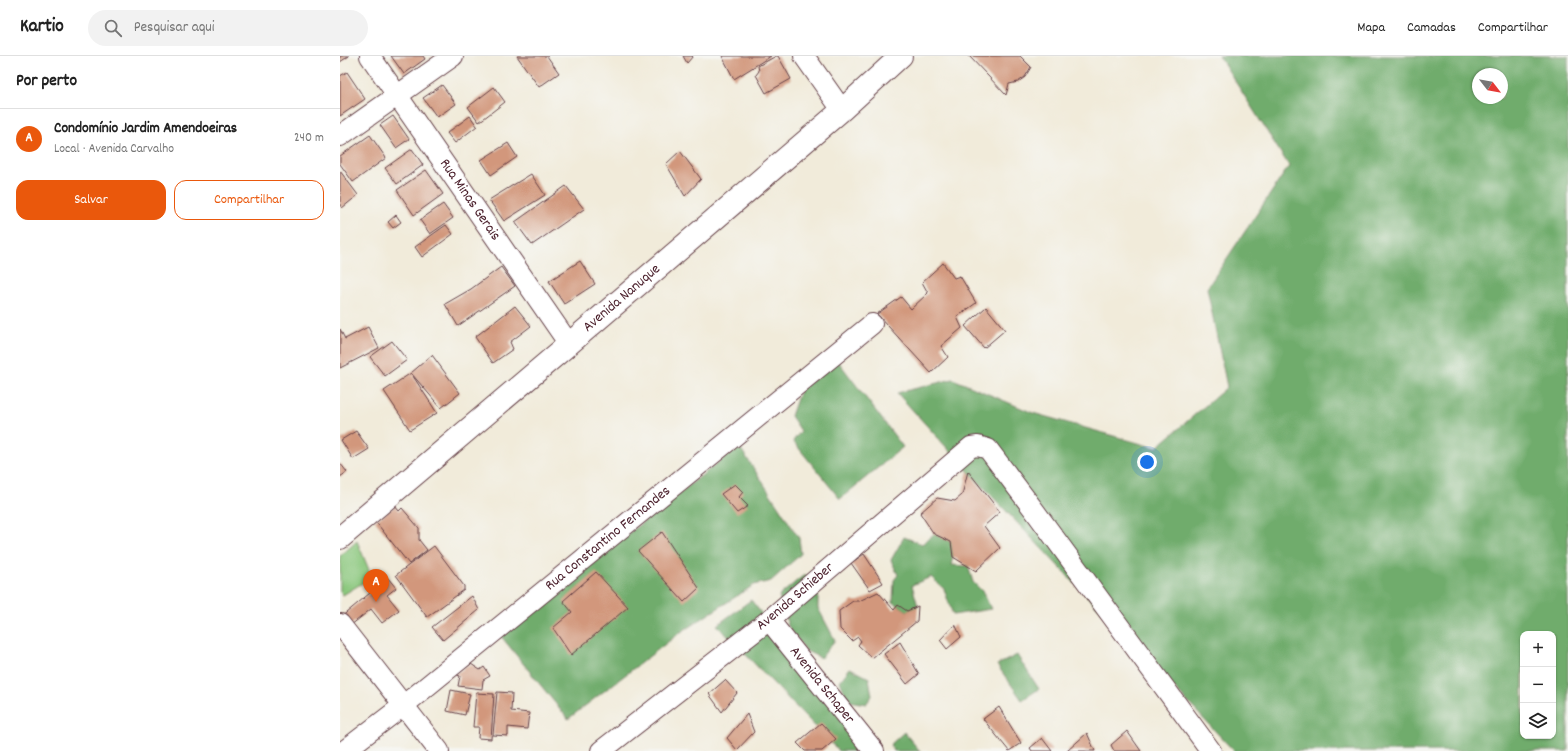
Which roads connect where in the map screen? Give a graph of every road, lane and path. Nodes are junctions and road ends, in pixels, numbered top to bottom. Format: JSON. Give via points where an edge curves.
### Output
{"nodes":[{"id":1,"x":370,"y":56,"type":"edge"},
{"id":2,"x":453,"y":56,"type":"edge"},
{"id":3,"x":804,"y":56,"type":"edge"},
{"id":4,"x":901,"y":56,"type":"edge"},
{"id":5,"x":398,"y":96,"type":"junction"},
{"id":6,"x":842,"y":110,"type":"junction"},
{"id":7,"x":340,"y":136,"type":"edge"},
{"id":8,"x":872,"y":324,"type":"dead end"},
{"id":9,"x":569,"y":344,"type":"junction"},
{"id":10,"x":340,"y":538,"type":"edge"},
{"id":11,"x":769,"y":620,"type":"junction"},
{"id":12,"x":340,"y":624,"type":"edge"},
{"id":13,"x":404,"y":705,"type":"junction"},
{"id":14,"x":344,"y":751,"type":"edge"},
{"id":15,"x":439,"y":751,"type":"edge"},
{"id":16,"x":601,"y":751,"type":"edge"},
{"id":17,"x":874,"y":751,"type":"edge"},
{"id":18,"x":1211,"y":751,"type":"edge"}],
"edges":[{"from":1,"to":5,"type":"street","name":"Rua Minas Gerais"},
{"from":2,"to":5,"type":"street"},
{"from":3,"to":6,"type":"street"},
{"from":4,"to":6,"type":"main road","name":"Avenida Nanuque"},
{"from":5,"to":7,"type":"street"},
{"from":5,"to":9,"type":"street","name":"Rua Minas Gerais"},
{"from":6,"to":9,"type":"main road","name":"Avenida Nanuque"},
{"from":8,"to":13,"type":"street","name":"Rua Constantino Fernandes"},
{"from":9,"to":10,"type":"main road","name":"Avenida Nanuque"},
{"from":11,"to":16,"type":"street","name":"Avenida Schieber"},
{"from":11,"to":17,"type":"street","name":"Avenida Schaper"},
{"from":11,"to":18,"type":"street","name":"Avenida Schieber","via":[[971,447],[978,446],[988,449]]},
{"from":12,"to":13,"type":"street"},
{"from":13,"to":14,"type":"street","name":"Rua Constantino Fernandes"},
{"from":13,"to":15,"type":"street"}]}
